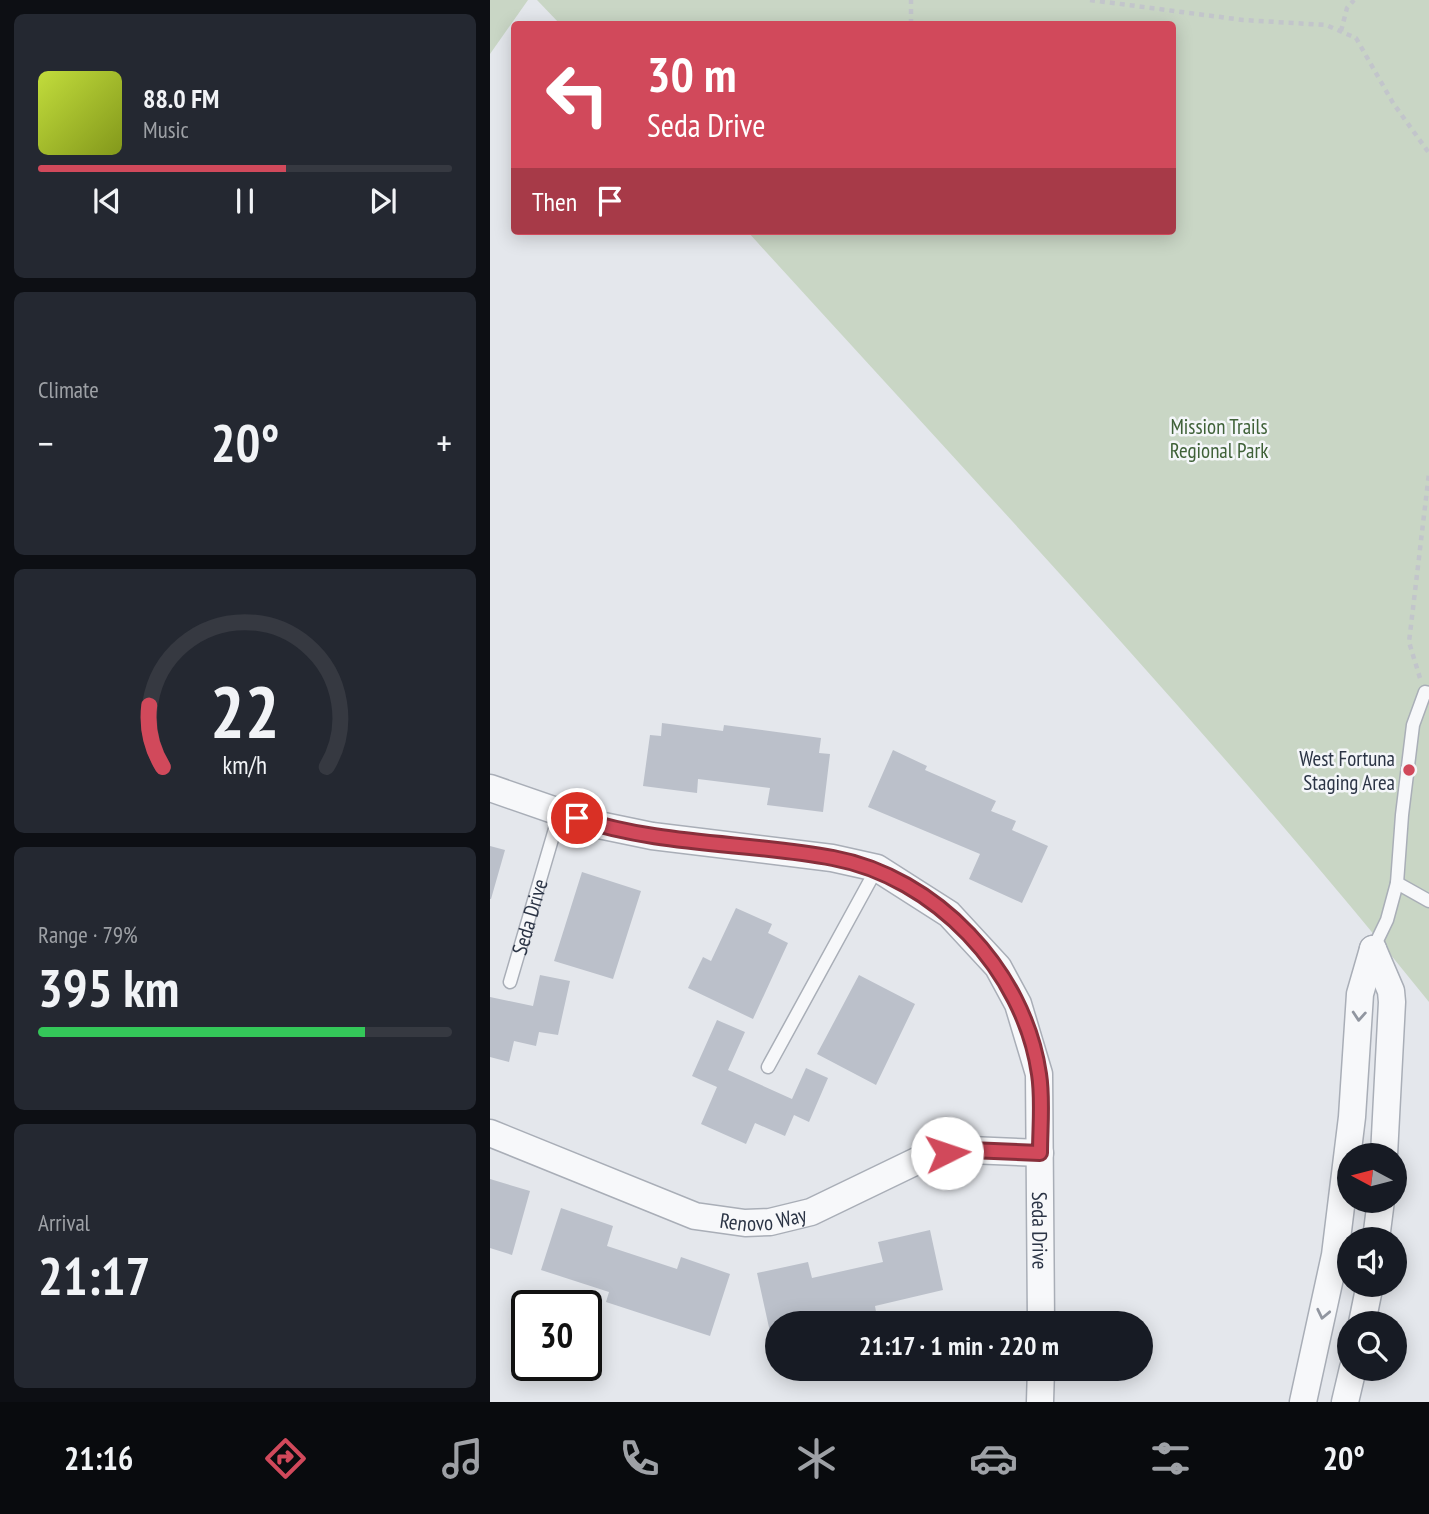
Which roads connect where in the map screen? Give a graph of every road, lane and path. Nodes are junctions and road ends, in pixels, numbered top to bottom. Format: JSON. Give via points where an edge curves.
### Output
{"nodes":[{"id":1,"x":911,"y":0,"type":"edge"},
{"id":2,"x":1090,"y":0,"type":"edge"},
{"id":3,"x":1354,"y":0,"type":"edge"},
{"id":4,"x":911,"y":21,"type":"edge"},
{"id":5,"x":1341,"y":32,"type":"junction"},
{"id":6,"x":1429,"y":153,"type":"edge"},
{"id":7,"x":1429,"y":473,"type":"edge"},
{"id":8,"x":1427,"y":693,"type":"edge"},
{"id":9,"x":490,"y":788,"type":"edge"},
{"id":10,"x":560,"y":812,"type":"junction"},
{"id":11,"x":877,"y":868,"type":"junction"},
{"id":12,"x":1397,"y":883,"type":"junction"},
{"id":13,"x":1429,"y":901,"type":"edge"},
{"id":14,"x":1373,"y":949,"type":"junction"},
{"id":15,"x":510,"y":982,"type":"dead end"},
{"id":16,"x":768,"y":1067,"type":"dead end"},
{"id":17,"x":490,"y":1133,"type":"edge"},
{"id":18,"x":1385,"y":1143,"type":"edge"},
{"id":19,"x":1040,"y":1153,"type":"junction"},
{"id":20,"x":1041,"y":1311,"type":"edge"},
{"id":21,"x":1041,"y":1381,"type":"edge"},
{"id":22,"x":1350,"y":1381,"type":"edge"},
{"id":23,"x":1040,"y":1402,"type":"edge"},
{"id":24,"x":1304,"y":1402,"type":"edge"},
{"id":25,"x":1345,"y":1402,"type":"edge"}],
"edges":[{"from":1,"to":4,"type":"path"},
{"from":2,"to":5,"type":"path","via":[[1243,20],[1326,25]]},
{"from":3,"to":5,"type":"path"},
{"from":5,"to":6,"type":"path","via":[[1356,38],[1393,103]]},
{"from":7,"to":8,"type":"path","via":[[1409,642]]},
{"from":8,"to":12,"type":"lane","via":[[1413,725]]},
{"from":9,"to":10,"type":"street","name":"Seda Drive"},
{"from":10,"to":11,"type":"street","name":"Seda Drive","via":[[652,835]]},
{"from":10,"to":15,"type":"lane","name":"Seda Drive"},
{"from":11,"to":16,"type":"lane"},
{"from":11,"to":19,"type":"street","name":"Seda Drive","via":[[949,914],[998,967],[1018,1004],[1039,1074]]},
{"from":12,"to":13,"type":"lane"},
{"from":12,"to":14,"type":"lane"},
{"from":14,"to":18,"type":"street","via":[[1392,1002]]},
{"from":14,"to":24,"type":"street","one_way":true,"via":[[1360,994],[1352,1117],[1335,1255]]},
{"from":17,"to":19,"type":"street","name":"Renovo Way","via":[[695,1216],[745,1223],[811,1212],[925,1157],[970,1150]]},
{"from":19,"to":20,"type":"street","name":"Seda Drive"},
{"from":21,"to":23,"type":"street"},
{"from":22,"to":25,"type":"street"}]}
